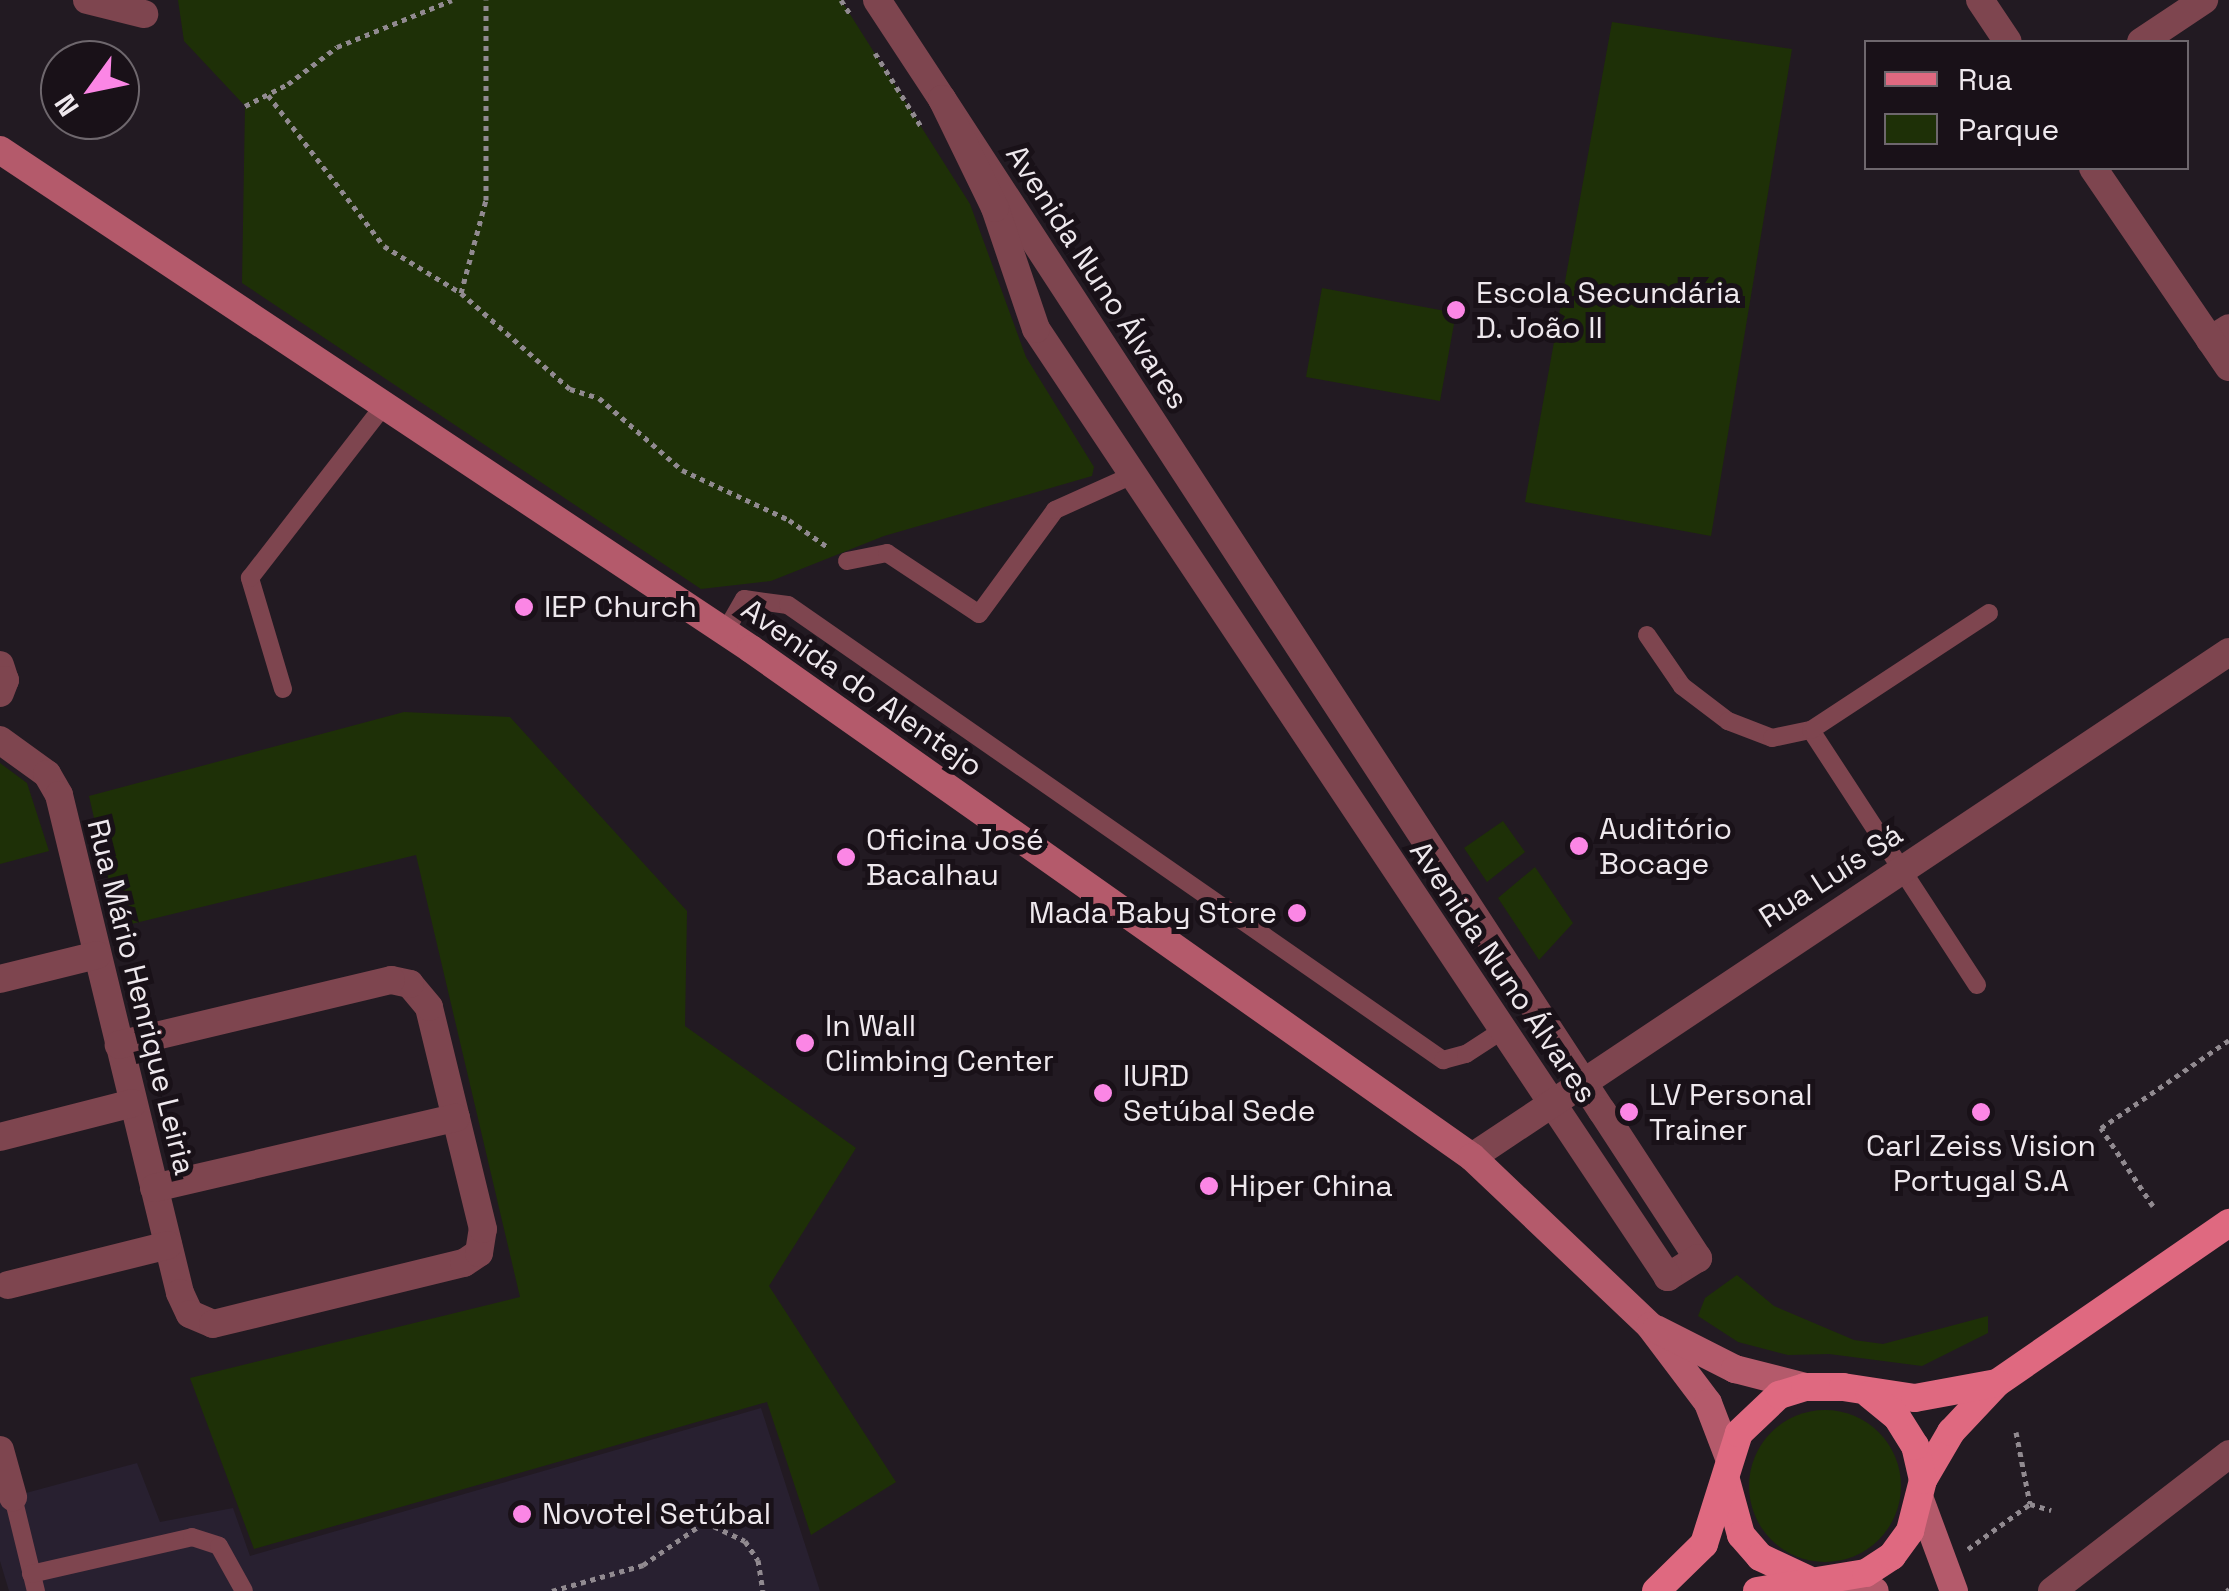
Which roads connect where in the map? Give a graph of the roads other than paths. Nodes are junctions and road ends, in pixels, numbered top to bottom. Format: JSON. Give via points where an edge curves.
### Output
{"nodes":[{"id":1,"x":87,"y":0,"type":"edge"},
{"id":2,"x":877,"y":0,"type":"edge"},
{"id":3,"x":1980,"y":0,"type":"edge"},
{"id":4,"x":2204,"y":0,"type":"edge"},
{"id":5,"x":144,"y":14,"type":"dead end"},
{"id":6,"x":2007,"y":40,"type":"edge"},
{"id":7,"x":2144,"y":40,"type":"edge"},
{"id":8,"x":942,"y":99,"type":"junction"},
{"id":9,"x":0,"y":150,"type":"edge"},
{"id":10,"x":2095,"y":170,"type":"edge"},
{"id":11,"x":1079,"y":309,"type":"junction"},
{"id":12,"x":1036,"y":329,"type":"junction"},
{"id":13,"x":2220,"y":334,"type":"edge"},
{"id":14,"x":2229,"y":368,"type":"edge"},
{"id":15,"x":384,"y":404,"type":"junction"},
{"id":16,"x":1133,"y":476,"type":"junction"},
{"id":17,"x":847,"y":562,"type":"road end"},
{"id":18,"x":1989,"y":613,"type":"dead end"},
{"id":19,"x":725,"y":632,"type":"junction"},
{"id":20,"x":1647,"y":635,"type":"dead end"},
{"id":21,"x":2229,"y":652,"type":"edge"},
{"id":22,"x":0,"y":665,"type":"edge"},
{"id":23,"x":283,"y":689,"type":"dead end"},
{"id":24,"x":0,"y":692,"type":"edge"},
{"id":25,"x":1811,"y":730,"type":"junction"},
{"id":26,"x":0,"y":740,"type":"edge"},
{"id":27,"x":1902,"y":868,"type":"junction"},
{"id":28,"x":97,"y":955,"type":"junction"},
{"id":29,"x":0,"y":980,"type":"edge"},
{"id":30,"x":1977,"y":985,"type":"dead end"},
{"id":31,"x":1503,"y":1030,"type":"junction"},
{"id":32,"x":120,"y":1045,"type":"junction"},
{"id":33,"x":1582,"y":1080,"type":"junction"},
{"id":34,"x":1550,"y":1100,"type":"junction"},
{"id":35,"x":133,"y":1103,"type":"junction"},
{"id":36,"x":456,"y":1118,"type":"junction"},
{"id":37,"x":0,"y":1137,"type":"edge"},
{"id":38,"x":1472,"y":1157,"type":"junction"},
{"id":39,"x":154,"y":1188,"type":"junction"},
{"id":40,"x":2229,"y":1223,"type":"edge"},
{"id":41,"x":168,"y":1245,"type":"junction"},
{"id":42,"x":8,"y":1285,"type":"dead end"},
{"id":43,"x":1650,"y":1326,"type":"junction"},
{"id":44,"x":1997,"y":1383,"type":"junction"},
{"id":45,"x":1805,"y":1386,"type":"junction"},
{"id":46,"x":1870,"y":1395,"type":"junction"},
{"id":47,"x":0,"y":1450,"type":"edge"},
{"id":48,"x":2229,"y":1454,"type":"edge"},
{"id":49,"x":1728,"y":1468,"type":"junction"},
{"id":50,"x":1922,"y":1491,"type":"junction"},
{"id":51,"x":12,"y":1497,"type":"joint"},
{"id":52,"x":1825,"y":1581,"type":"junction"},
{"id":53,"x":34,"y":1582,"type":"edge"},
{"id":54,"x":244,"y":1591,"type":"edge"},
{"id":55,"x":1656,"y":1591,"type":"edge"},
{"id":56,"x":1757,"y":1591,"type":"edge"},
{"id":57,"x":1876,"y":1591,"type":"edge"},
{"id":58,"x":1954,"y":1591,"type":"edge"},
{"id":59,"x":2052,"y":1591,"type":"edge"}],
"edges":[{"from":1,"to":5,"type":"street"},
{"from":2,"to":8,"type":"street","name":"Avenida Nuno Álvares"},
{"from":3,"to":6,"type":"street"},
{"from":4,"to":7,"type":"street"},
{"from":8,"to":11,"type":"street","name":"Avenida Nuno Álvares"},
{"from":8,"to":12,"type":"street","name":"Avenida Nuno Álvares","via":[[995,208]]},
{"from":9,"to":15,"type":"main road","name":"Avenida do Alentejo"},
{"from":10,"to":13,"type":"street"},
{"from":11,"to":12,"type":"street","via":[[1048,303]]},
{"from":11,"to":33,"type":"street","name":"Avenida Nuno Álvares"},
{"from":12,"to":16,"type":"street","name":"Avenida Nuno Álvares"},
{"from":13,"to":14,"type":"street"},
{"from":15,"to":19,"type":"main road","name":"Avenida do Alentejo"},
{"from":15,"to":23,"type":"lane","via":[[250,578]]},
{"from":16,"to":17,"type":"lane","via":[[1055,510],[979,614],[887,553]]},
{"from":16,"to":31,"type":"street","name":"Avenida Nuno Álvares"},
{"from":18,"to":25,"type":"lane"},
{"from":19,"to":31,"type":"lane","via":[[744,599],[788,605],[1442,1060],[1466,1054]]},
{"from":19,"to":38,"type":"main road","name":"Avenida do Alentejo"},
{"from":20,"to":25,"type":"lane","via":[[1682,686],[1728,721],[1772,738]]},
{"from":21,"to":27,"type":"street","name":"Rua Luís Sá"},
{"from":22,"to":24,"type":"street"},
{"from":25,"to":27,"type":"lane"},
{"from":26,"to":28,"type":"street","name":"Rua Mário Henrique Leiria","via":[[56,788]]},
{"from":27,"to":30,"type":"lane"},
{"from":27,"to":33,"type":"street","name":"Rua Luís Sá"},
{"from":28,"to":29,"type":"street"},
{"from":28,"to":32,"type":"street","name":"Rua Mário Henrique Leiria"},
{"from":31,"to":34,"type":"street","name":"Avenida Nuno Álvares"},
{"from":32,"to":35,"type":"street","name":"Rua Mário Henrique Leiria"},
{"from":32,"to":36,"type":"street","via":[[398,980],[416,988],[429,1007]]},
{"from":33,"to":34,"type":"street","name":"Rua Luís Sá"},
{"from":33,"to":34,"type":"street","name":"Avenida Nuno Álvares","via":[[1698,1258],[1668,1276]]},
{"from":34,"to":38,"type":"street","name":"Rua Luís Sá"},
{"from":35,"to":37,"type":"street"},
{"from":35,"to":39,"type":"street","name":"Rua Mário Henrique Leiria"},
{"from":36,"to":39,"type":"street"},
{"from":36,"to":41,"type":"street","name":"Rua Mário Henrique Leiria","via":[[483,1229],[482,1247],[470,1260],[213,1324],[194,1318]]},
{"from":38,"to":43,"type":"main road","name":"Avenida do Alentejo"},
{"from":39,"to":41,"type":"street","name":"Rua Mário Henrique Leiria"},
{"from":40,"to":44,"type":"main road"},
{"from":41,"to":42,"type":"street"},
{"from":43,"to":45,"type":"main road","name":"Avenida do Alentejo","via":[[1735,1369]]},
{"from":43,"to":49,"type":"main road","name":"Avenida do Alentejo","via":[[1708,1403]]},
{"from":44,"to":46,"type":"main road","via":[[1914,1398]]},
{"from":44,"to":50,"type":"main road","via":[[1951,1432]]},
{"from":45,"to":46,"type":"main road"},
{"from":45,"to":49,"type":"main road","via":[[1757,1411]]},
{"from":46,"to":50,"type":"main road","via":[[1897,1417],[1916,1446]]},
{"from":47,"to":51,"type":"street"},
{"from":48,"to":59,"type":"street"},
{"from":49,"to":52,"type":"main road","via":[[1729,1508],[1750,1546],[1785,1574]]},
{"from":49,"to":55,"type":"main road","via":[[1704,1544]]},
{"from":50,"to":52,"type":"main road","via":[[1892,1556],[1866,1573]]},
{"from":50,"to":58,"type":"main road"},
{"from":51,"to":53,"type":"lane"},
{"from":52,"to":56,"type":"main road"},
{"from":52,"to":57,"type":"main road"},
{"from":53,"to":54,"type":"lane","via":[[192,1537],[219,1546],[237,1568]]}]}
